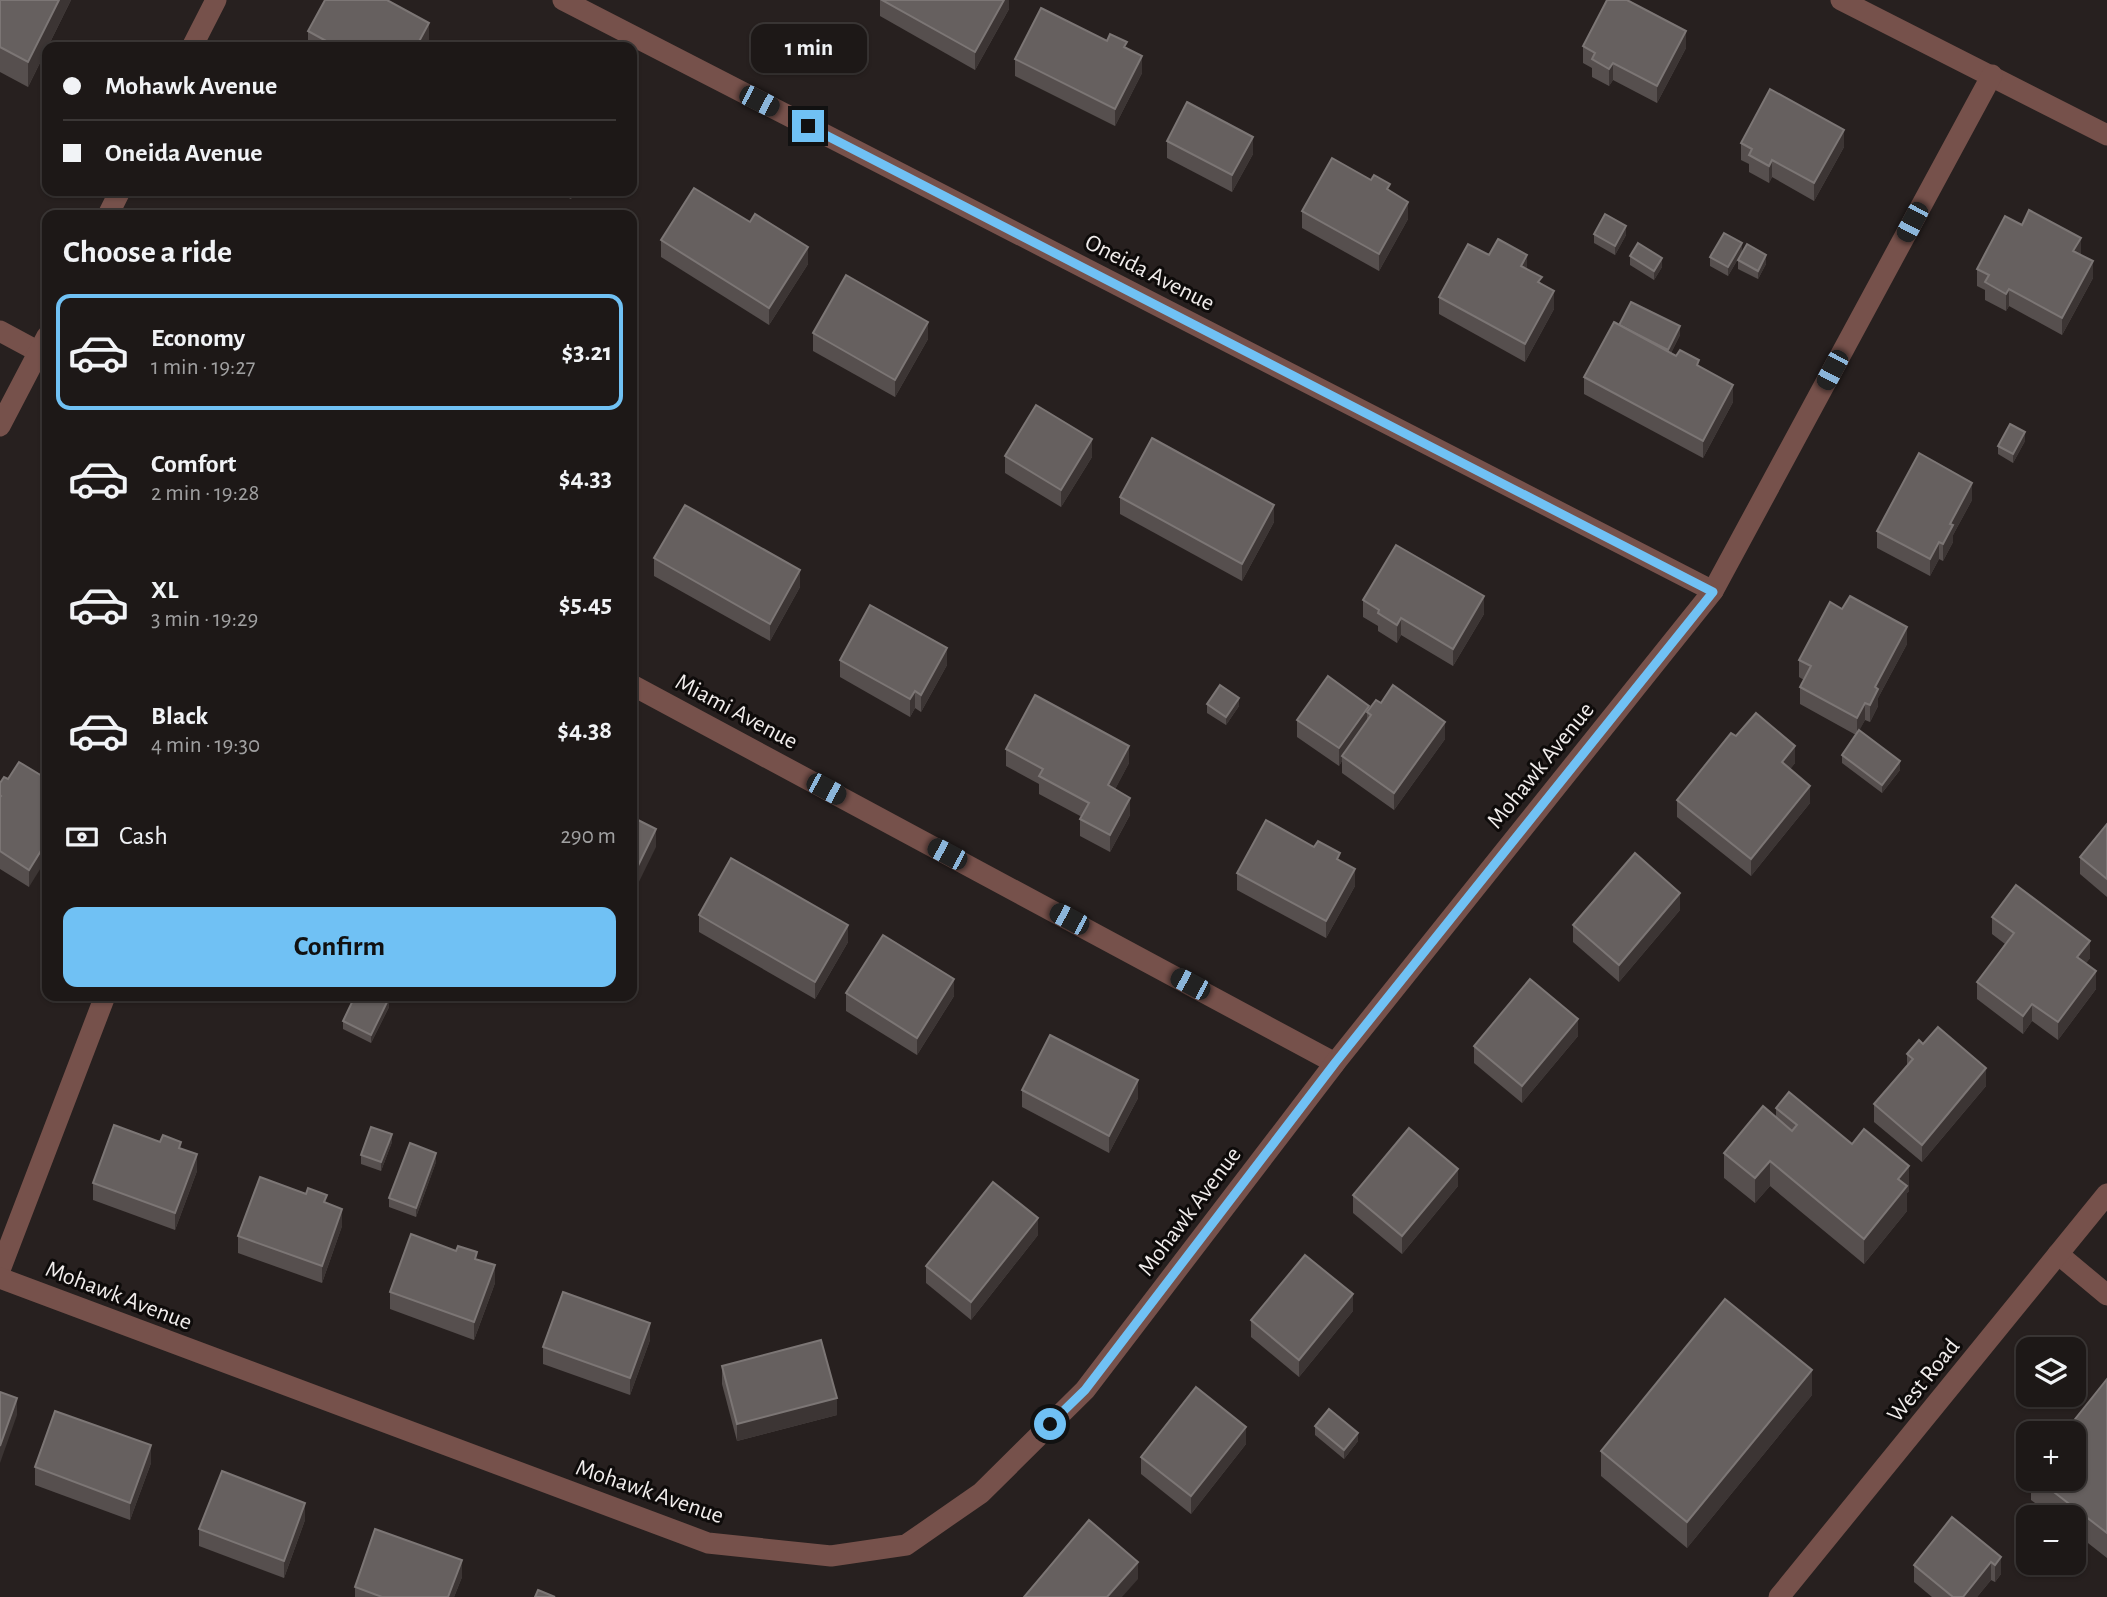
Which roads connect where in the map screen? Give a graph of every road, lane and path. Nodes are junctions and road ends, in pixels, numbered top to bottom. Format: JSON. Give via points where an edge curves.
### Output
{"nodes":[{"id":1,"x":216,"y":0,"type":"edge"},
{"id":2,"x":563,"y":0,"type":"edge"},
{"id":3,"x":1841,"y":0,"type":"edge"},
{"id":4,"x":195,"y":42,"type":"edge"},
{"id":5,"x":1992,"y":75,"type":"junction"},
{"id":6,"x":2107,"y":135,"type":"edge"},
{"id":7,"x":0,"y":331,"type":"edge"},
{"id":8,"x":42,"y":344,"type":"edge"},
{"id":9,"x":42,"y":346,"type":"edge"},
{"id":10,"x":0,"y":426,"type":"edge"},
{"id":11,"x":1713,"y":592,"type":"junction"},
{"id":12,"x":637,"y":688,"type":"edge"},
{"id":13,"x":102,"y":1001,"type":"edge"},
{"id":14,"x":1335,"y":1063,"type":"junction"},
{"id":15,"x":2107,"y":1194,"type":"edge"},
{"id":16,"x":2058,"y":1254,"type":"junction"},
{"id":17,"x":0,"y":1270,"type":"edge"},
{"id":18,"x":0,"y":1278,"type":"edge"},
{"id":19,"x":2107,"y":1295,"type":"edge"},
{"id":20,"x":1779,"y":1597,"type":"edge"}],
"edges":[{"from":1,"to":4,"type":"street"},
{"from":2,"to":11,"type":"street","name":"Oneida Avenue"},
{"from":3,"to":5,"type":"street"},
{"from":5,"to":6,"type":"street"},
{"from":5,"to":11,"type":"street","name":"Mohawk Avenue"},
{"from":7,"to":8,"type":"street"},
{"from":9,"to":10,"type":"street"},
{"from":11,"to":14,"type":"street","name":"Mohawk Avenue"},
{"from":12,"to":14,"type":"street","name":"Miami Avenue"},
{"from":13,"to":17,"type":"street"},
{"from":14,"to":18,"type":"street","name":"Mohawk Avenue","via":[[1085,1390],[981,1493],[906,1545],[831,1556],[708,1543]]},
{"from":15,"to":16,"type":"street","name":"West Road"},
{"from":16,"to":19,"type":"street"},
{"from":16,"to":20,"type":"street","name":"West Road"}]}
